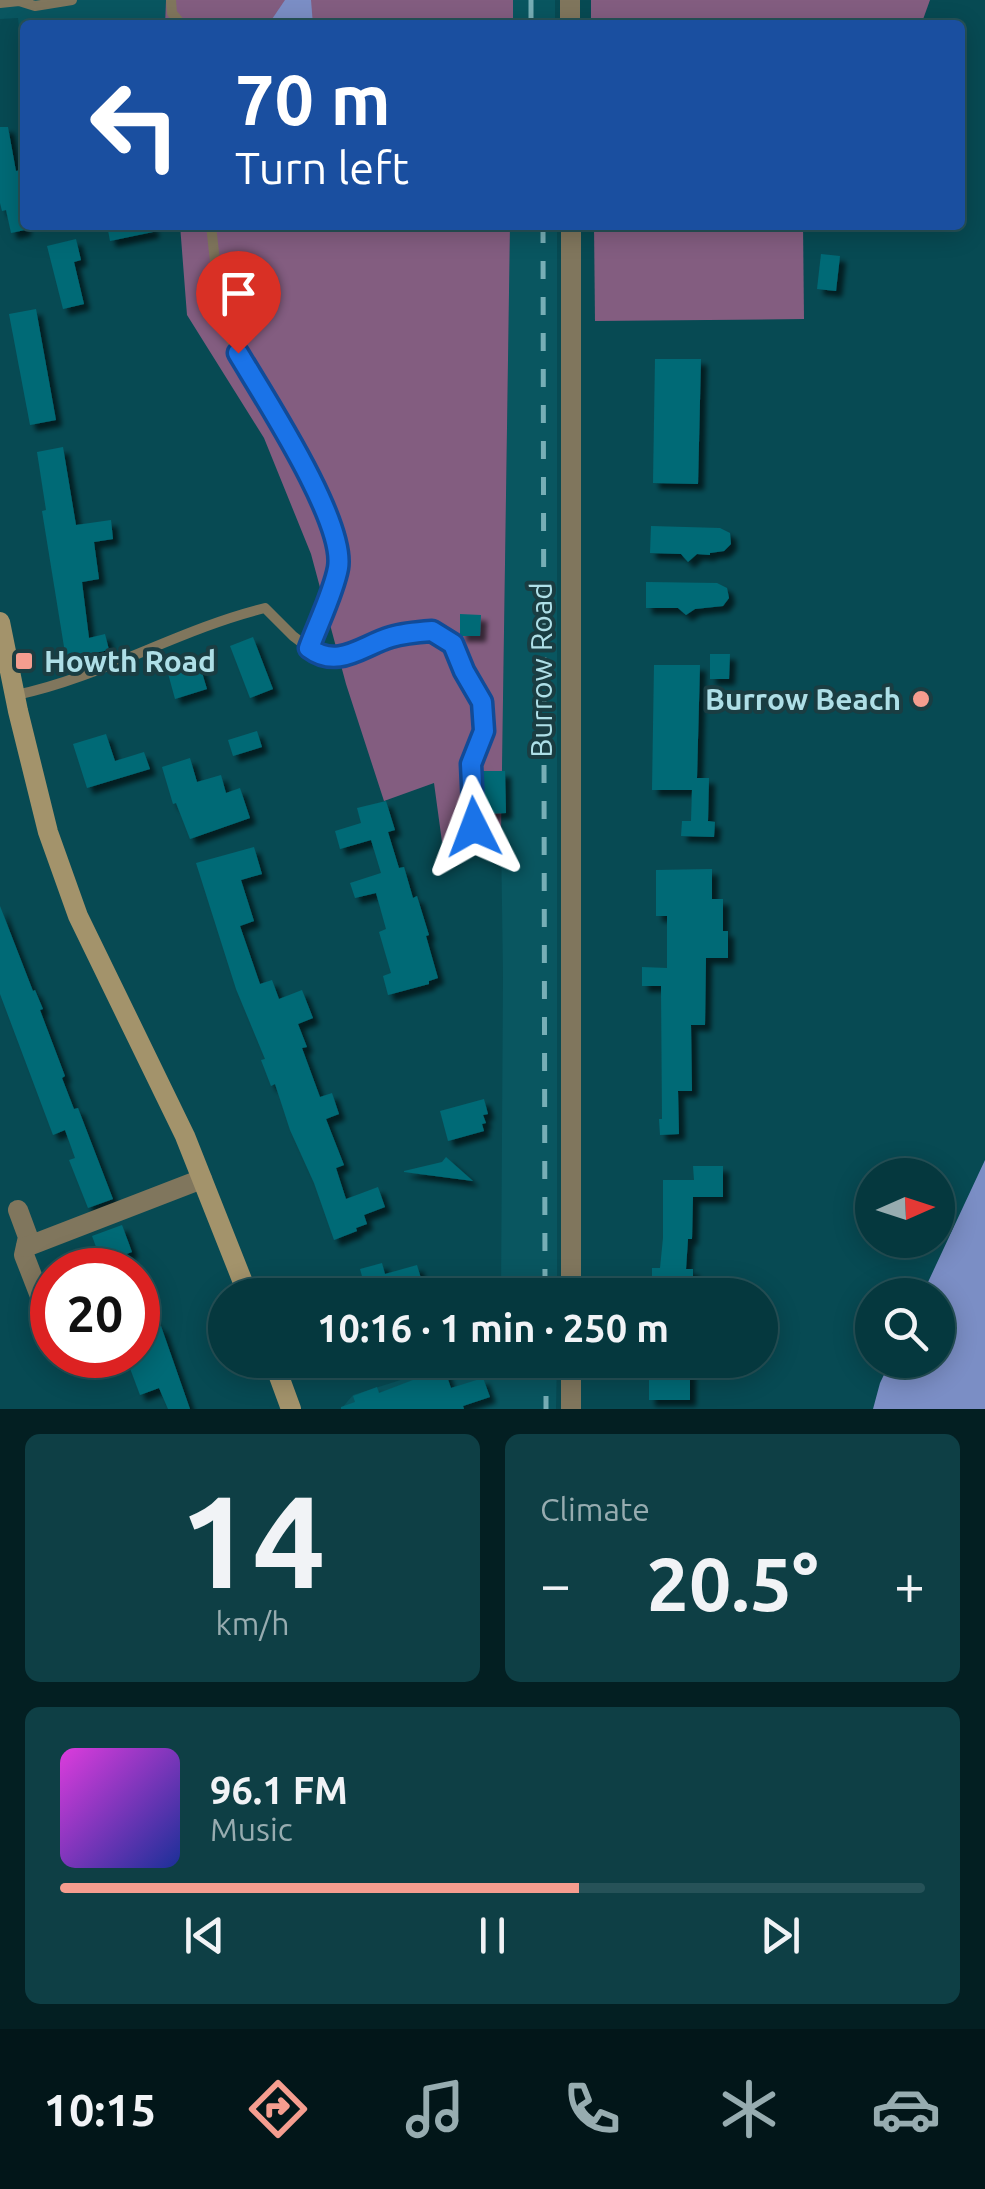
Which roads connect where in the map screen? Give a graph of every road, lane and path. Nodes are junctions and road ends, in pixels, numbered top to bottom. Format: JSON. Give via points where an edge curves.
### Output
{"nodes":[{"id":1,"x":72,"y":0,"type":"edge"},
{"id":2,"x":0,"y":4,"type":"edge"},
{"id":3,"x":212,"y":230,"type":"edge"},
{"id":4,"x":570,"y":230,"type":"edge"},
{"id":5,"x":0,"y":622,"type":"edge"},
{"id":6,"x":309,"y":648,"type":"junction"},
{"id":7,"x":11,"y":707,"type":"edge"},
{"id":8,"x":474,"y":827,"type":"dead end"},
{"id":9,"x":202,"y":1179,"type":"junction"},
{"id":10,"x":18,"y":1210,"type":"dead end"},
{"id":11,"x":26,"y":1247,"type":"junction"},
{"id":12,"x":30,"y":1270,"type":"edge"},
{"id":13,"x":241,"y":1278,"type":"edge"},
{"id":14,"x":571,"y":1278,"type":"edge"},
{"id":15,"x":280,"y":1378,"type":"edge"},
{"id":16,"x":571,"y":1378,"type":"edge"},
{"id":17,"x":291,"y":1409,"type":"edge"},
{"id":18,"x":571,"y":1409,"type":"edge"}],
"edges":[{"from":1,"to":2,"type":"lane"},
{"from":3,"to":6,"type":"lane","via":[[222,325],[334,533],[338,566]]},
{"from":4,"to":14,"type":"street","name":"Burrow Road"},
{"from":5,"to":7,"type":"main road"},
{"from":6,"to":7,"type":"lane","via":[[265,608],[228,617]]},
{"from":6,"to":8,"type":"lane","via":[[340,658],[388,637],[432,631],[453,644],[482,702],[484,731],[471,764]]},
{"from":7,"to":9,"type":"main road","via":[[78,916]]},
{"from":9,"to":11,"type":"street"},
{"from":9,"to":13,"type":"main road"},
{"from":10,"to":11,"type":"street"},
{"from":11,"to":12,"type":"street"},
{"from":15,"to":17,"type":"main road"},
{"from":16,"to":18,"type":"street"}]}
